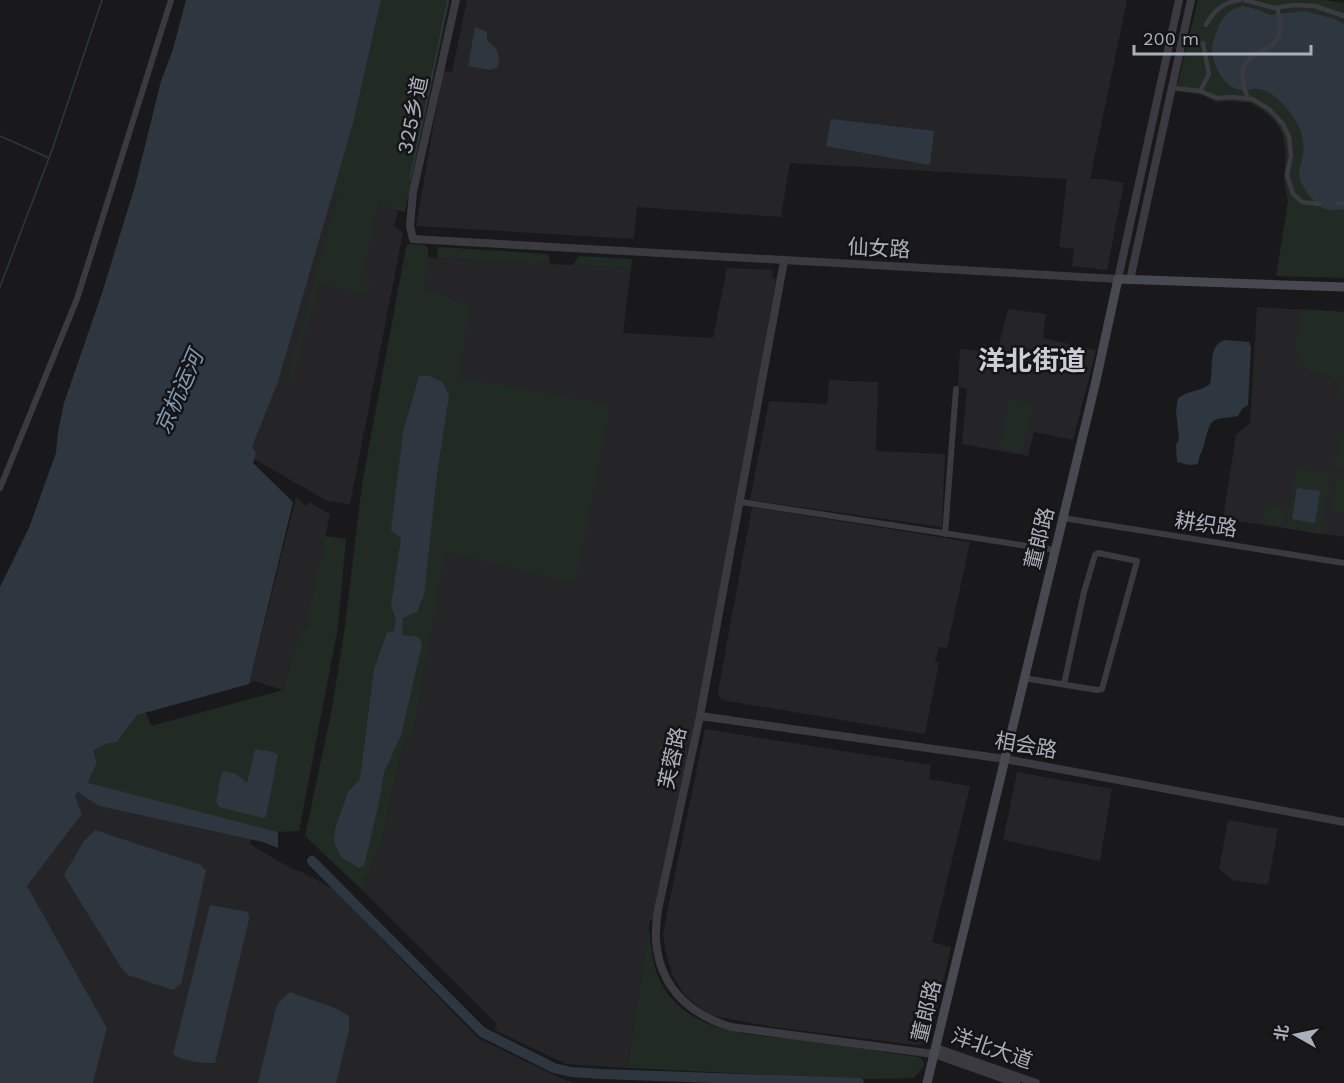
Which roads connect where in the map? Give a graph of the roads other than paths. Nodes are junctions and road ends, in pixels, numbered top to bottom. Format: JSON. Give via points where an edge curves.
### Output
{"nodes":[{"id":1,"x":171,"y":0,"type":"edge"},
{"id":2,"x":456,"y":0,"type":"edge"},
{"id":3,"x":1179,"y":0,"type":"edge"},
{"id":4,"x":1191,"y":0,"type":"edge"},
{"id":5,"x":1240,"y":0,"type":"edge"},
{"id":6,"x":1245,"y":0,"type":"edge"},
{"id":7,"x":1277,"y":10,"type":"junction"},
{"id":8,"x":1344,"y":16,"type":"edge"},
{"id":9,"x":1206,"y":26,"type":"dead end"},
{"id":10,"x":1203,"y":43,"type":"dead end"},
{"id":11,"x":1172,"y":88,"type":"junction"},
{"id":12,"x":1200,"y":92,"type":"junction"},
{"id":13,"x":1248,"y":99,"type":"junction"},
{"id":14,"x":1337,"y":203,"type":"dead end"},
{"id":15,"x":1344,"y":203,"type":"edge"},
{"id":16,"x":1318,"y":205,"type":"dead end"},
{"id":17,"x":413,"y":238,"type":"joint"},
{"id":18,"x":784,"y":261,"type":"junction"},
{"id":19,"x":1118,"y":279,"type":"junction"},
{"id":20,"x":1130,"y":280,"type":"junction"},
{"id":21,"x":1344,"y":287,"type":"edge"},
{"id":22,"x":956,"y":389,"type":"dead end"},
{"id":23,"x":0,"y":488,"type":"edge"},
{"id":24,"x":741,"y":502,"type":"junction"},
{"id":25,"x":1063,"y":518,"type":"junction"},
{"id":26,"x":945,"y":534,"type":"junction"},
{"id":27,"x":1054,"y":550,"type":"junction"},
{"id":28,"x":1344,"y":563,"type":"edge"},
{"id":29,"x":1024,"y":678,"type":"junction"},
{"id":30,"x":1064,"y":684,"type":"junction"},
{"id":31,"x":700,"y":716,"type":"junction"},
{"id":32,"x":1005,"y":759,"type":"junction"},
{"id":33,"x":1344,"y":822,"type":"edge"},
{"id":34,"x":935,"y":1051,"type":"junction"},
{"id":35,"x":927,"y":1083,"type":"edge"},
{"id":36,"x":1016,"y":1083,"type":"edge"},
{"id":37,"x":1036,"y":1083,"type":"edge"}],
"edges":[{"from":1,"to":23,"type":"street","via":[[77,299]]},
{"from":2,"to":17,"type":"street","name":"325乡道","via":[[413,192]]},
{"from":3,"to":19,"type":"street","name":"董郎路"},
{"from":4,"to":11,"type":"street"},
{"from":5,"to":9,"type":"street","via":[[1218,9]]},
{"from":6,"to":7,"type":"street"},
{"from":7,"to":8,"type":"street","via":[[1305,5]]},
{"from":7,"to":13,"type":"street","via":[[1281,30],[1276,40],[1245,64],[1242,80]]},
{"from":10,"to":12,"type":"street","via":[[1209,74]]},
{"from":11,"to":12,"type":"street"},
{"from":11,"to":20,"type":"street"},
{"from":12,"to":13,"type":"street","via":[[1217,98]]},
{"from":13,"to":16,"type":"street","via":[[1269,109],[1283,124],[1291,151],[1287,175],[1290,187],[1302,202]]},
{"from":14,"to":15,"type":"street"},
{"from":17,"to":18,"type":"street","name":"仙女路"},
{"from":18,"to":19,"type":"street","name":"仙女路"},
{"from":18,"to":24,"type":"street","name":"芙蓉路"},
{"from":19,"to":20,"type":"main road","name":"仙女路"},
{"from":19,"to":25,"type":"main road","name":"董郎路"},
{"from":20,"to":21,"type":"main road","name":"仙女路"},
{"from":22,"to":26,"type":"street"},
{"from":24,"to":26,"type":"street"},
{"from":24,"to":31,"type":"street","name":"芙蓉路"},
{"from":25,"to":27,"type":"main road","name":"董郎路"},
{"from":25,"to":28,"type":"street","name":"耕织路"},
{"from":26,"to":27,"type":"street"},
{"from":27,"to":29,"type":"main road","name":"董郎路"},
{"from":29,"to":30,"type":"street"},
{"from":29,"to":32,"type":"main road","name":"董郎路"},
{"from":30,"to":30,"type":"street","via":[[1100,690],[1104,687],[1137,561],[1095,555]]},
{"from":31,"to":32,"type":"street","name":"相会路"},
{"from":31,"to":34,"type":"street","name":"芙蓉路","via":[[656,922],[656,951],[674,991],[691,1009],[731,1027]]},
{"from":32,"to":33,"type":"street","name":"相会路"},
{"from":32,"to":34,"type":"main road","name":"董郎路"},
{"from":34,"to":35,"type":"main road","name":"董郎路"},
{"from":34,"to":36,"type":"street","name":"洋北大道"},
{"from":34,"to":37,"type":"street","name":"洋北大道"}]}
